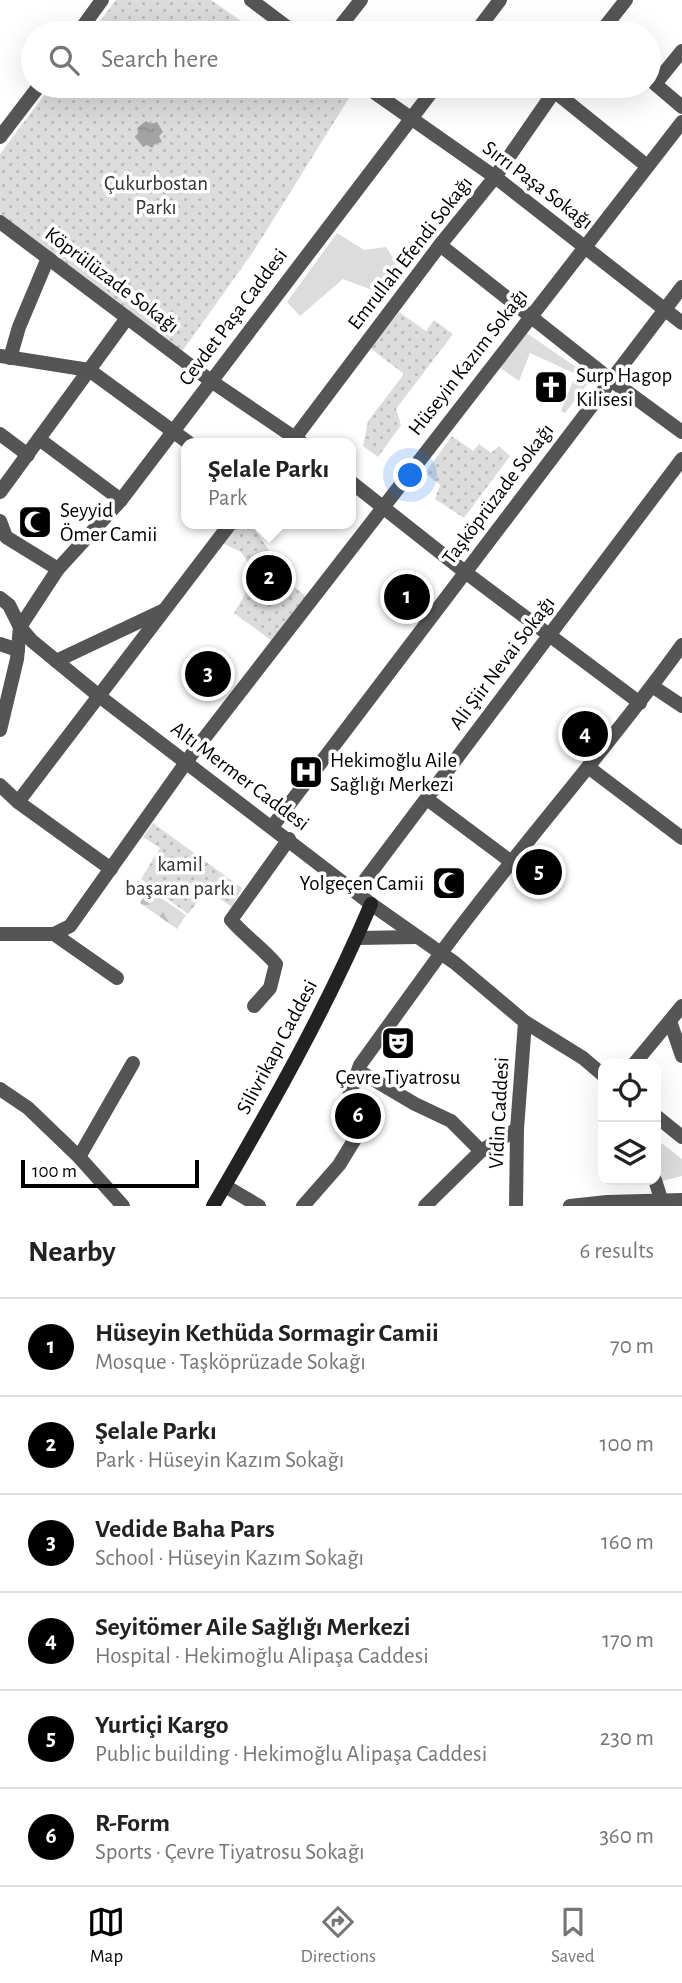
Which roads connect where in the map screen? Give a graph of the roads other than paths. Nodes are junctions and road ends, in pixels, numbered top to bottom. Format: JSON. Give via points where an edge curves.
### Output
{"nodes":[{"id":1,"x":83,"y":0,"type":"edge"},
{"id":2,"x":251,"y":0,"type":"edge"},
{"id":3,"x":361,"y":0,"type":"edge"},
{"id":4,"x":500,"y":0,"type":"edge"},
{"id":5,"x":626,"y":0,"type":"edge"},
{"id":6,"x":101,"y":1,"type":"edge"},
{"id":7,"x":87,"y":21,"type":"edge"},
{"id":8,"x":279,"y":21,"type":"edge"},
{"id":9,"x":344,"y":21,"type":"edge"},
{"id":10,"x":484,"y":21,"type":"edge"},
{"id":11,"x":609,"y":21,"type":"edge"},
{"id":12,"x":682,"y":51,"type":"edge"},
{"id":13,"x":661,"y":77,"type":"edge"},
{"id":14,"x":661,"y":89,"type":"edge"},
{"id":15,"x":30,"y":98,"type":"edge"},
{"id":16,"x":382,"y":98,"type":"edge"},
{"id":17,"x":427,"y":98,"type":"edge"},
{"id":18,"x":549,"y":98,"type":"edge"},
{"id":19,"x":568,"y":98,"type":"edge"},
{"id":20,"x":682,"y":107,"type":"edge"},
{"id":21,"x":411,"y":119,"type":"junction"},
{"id":22,"x":682,"y":122,"type":"edge"},
{"id":23,"x":0,"y":137,"type":"edge"},
{"id":24,"x":647,"y":166,"type":"junction"},
{"id":25,"x":495,"y":177,"type":"junction"},
{"id":26,"x":0,"y":222,"type":"edge"},
{"id":27,"x":440,"y":245,"type":"junction"},
{"id":28,"x":585,"y":247,"type":"junction"},
{"id":29,"x":48,"y":258,"type":"junction"},
{"id":30,"x":682,"y":287,"type":"edge"},
{"id":31,"x":664,"y":310,"type":"junction"},
{"id":32,"x":531,"y":316,"type":"junction"},
{"id":33,"x":127,"y":318,"type":"junction"},
{"id":34,"x":682,"y":323,"type":"edge"},
{"id":35,"x":5,"y":357,"type":"edge"},
{"id":36,"x":89,"y":370,"type":"junction"},
{"id":37,"x":611,"y":380,"type":"junction"},
{"id":38,"x":211,"y":381,"type":"junction"},
{"id":39,"x":171,"y":432,"type":"junction"},
{"id":40,"x":682,"y":432,"type":"edge"},
{"id":41,"x":0,"y":434,"type":"edge"},
{"id":42,"x":181,"y":438,"type":"edge"},
{"id":43,"x":292,"y":438,"type":"edge"},
{"id":44,"x":298,"y":438,"type":"edge"},
{"id":45,"x":39,"y":439,"type":"junction"},
{"id":46,"x":28,"y":455,"type":"junction"},
{"id":47,"x":682,"y":459,"type":"edge"},
{"id":48,"x":356,"y":486,"type":"edge"},
{"id":49,"x":4,"y":487,"type":"edge"},
{"id":50,"x":121,"y":500,"type":"junction"},
{"id":51,"x":0,"y":505,"type":"edge"},
{"id":52,"x":383,"y":506,"type":"junction"},
{"id":53,"x":0,"y":521,"type":"edge"},
{"id":54,"x":226,"y":529,"type":"edge"},
{"id":55,"x":58,"y":569,"type":"junction"},
{"id":56,"x":465,"y":572,"type":"junction"},
{"id":57,"x":0,"y":598,"type":"edge"},
{"id":58,"x":164,"y":610,"type":"junction"},
{"id":59,"x":20,"y":627,"type":"junction"},
{"id":60,"x":549,"y":635,"type":"junction"},
{"id":61,"x":0,"y":644,"type":"edge"},
{"id":62,"x":682,"y":645,"type":"edge"},
{"id":63,"x":19,"y":650,"type":"junction"},
{"id":64,"x":56,"y":661,"type":"junction"},
{"id":65,"x":652,"y":686,"type":"junction"},
{"id":66,"x":99,"y":696,"type":"junction"},
{"id":67,"x":640,"y":703,"type":"junction"},
{"id":68,"x":682,"y":706,"type":"edge"},
{"id":69,"x":0,"y":730,"type":"edge"},
{"id":70,"x":186,"y":762,"type":"junction"},
{"id":71,"x":588,"y":768,"type":"junction"},
{"id":72,"x":0,"y":785,"type":"edge"},
{"id":73,"x":427,"y":799,"type":"junction"},
{"id":74,"x":18,"y":802,"type":"junction"},
{"id":75,"x":272,"y":827,"type":"junction"},
{"id":76,"x":681,"y":834,"type":"edge"},
{"id":77,"x":289,"y":839,"type":"junction"},
{"id":78,"x":510,"y":861,"type":"junction"},
{"id":79,"x":111,"y":869,"type":"junction"},
{"id":80,"x":356,"y":892,"type":"junction"},
{"id":81,"x":371,"y":904,"type":"junction"},
{"id":82,"x":0,"y":934,"type":"edge"},
{"id":83,"x":54,"y":934,"type":"junction"},
{"id":84,"x":418,"y":937,"type":"junction"},
{"id":85,"x":357,"y":938,"type":"junction"},
{"id":86,"x":441,"y":953,"type":"junction"},
{"id":87,"x":117,"y":978,"type":"dead end"},
{"id":88,"x":254,"y":1006,"type":"dead end"},
{"id":89,"x":682,"y":1006,"type":"edge"},
{"id":90,"x":670,"y":1021,"type":"junction"},
{"id":91,"x":525,"y":1022,"type":"junction"},
{"id":92,"x":682,"y":1056,"type":"edge"},
{"id":93,"x":638,"y":1059,"type":"edge"},
{"id":94,"x":133,"y":1063,"type":"dead end"},
{"id":95,"x":359,"y":1070,"type":"junction"},
{"id":96,"x":598,"y":1070,"type":"edge"},
{"id":97,"x":0,"y":1090,"type":"edge"},
{"id":98,"x":661,"y":1120,"type":"edge"},
{"id":99,"x":517,"y":1129,"type":"junction"},
{"id":100,"x":682,"y":1138,"type":"edge"},
{"id":101,"x":481,"y":1151,"type":"junction"},
{"id":102,"x":79,"y":1157,"type":"junction"},
{"id":103,"x":657,"y":1185,"type":"edge"},
{"id":104,"x":225,"y":1186,"type":"junction"},
{"id":105,"x":682,"y":1200,"type":"edge"},
{"id":106,"x":662,"y":1202,"type":"junction"},
{"id":107,"x":113,"y":1203,"type":"edge"},
{"id":108,"x":213,"y":1206,"type":"edge"},
{"id":109,"x":259,"y":1206,"type":"edge"},
{"id":110,"x":303,"y":1206,"type":"edge"},
{"id":111,"x":425,"y":1206,"type":"edge"},
{"id":112,"x":516,"y":1206,"type":"edge"},
{"id":113,"x":570,"y":1206,"type":"edge"}],
"edges":[{"from":1,"to":6,"type":"street"},
{"from":2,"to":8,"type":"street"},
{"from":3,"to":9,"type":"street"},
{"from":4,"to":10,"type":"street"},
{"from":5,"to":11,"type":"street"},
{"from":6,"to":7,"type":"street"},
{"from":12,"to":13,"type":"street"},
{"from":14,"to":20,"type":"street"},
{"from":15,"to":23,"type":"street"},
{"from":16,"to":21,"type":"street","name":"Sırrı Paşa Sokağı"},
{"from":17,"to":21,"type":"street","name":"Cevdet Paşa Caddesi"},
{"from":18,"to":25,"type":"street","name":"Emrullah Efendi Sokağı"},
{"from":19,"to":24,"type":"street"},
{"from":21,"to":25,"type":"street","name":"Sırrı Paşa Sokağı"},
{"from":21,"to":38,"type":"street","name":"Cevdet Paşa Caddesi"},
{"from":22,"to":24,"type":"street","name":"Hüseyin Kazım Sokağı"},
{"from":24,"to":28,"type":"street","name":"Hüseyin Kazım Sokağı"},
{"from":25,"to":27,"type":"street","name":"Emrullah Efendi Sokağı"},
{"from":25,"to":28,"type":"street","name":"Sırrı Paşa Sokağı"},
{"from":26,"to":29,"type":"street","name":"Köprülüzade Sokağı"},
{"from":27,"to":32,"type":"street"},
{"from":27,"to":44,"type":"street","name":"Emrullah Efendi Sokağı"},
{"from":28,"to":31,"type":"street","name":"Sırrı Paşa Sokağı"},
{"from":28,"to":32,"type":"street","name":"Hüseyin Kazım Sokağı"},
{"from":29,"to":33,"type":"street","name":"Köprülüzade Sokağı"},
{"from":29,"to":35,"type":"street"},
{"from":30,"to":31,"type":"street","name":"Taşköprüzade Sokağı"},
{"from":31,"to":34,"type":"street","name":"Sırrı Paşa Sokağı"},
{"from":31,"to":37,"type":"street","name":"Taşköprüzade Sokağı"},
{"from":32,"to":37,"type":"street"},
{"from":32,"to":52,"type":"street","name":"Hüseyin Kazım Sokağı"},
{"from":33,"to":36,"type":"street"},
{"from":33,"to":38,"type":"street","name":"Köprülüzade Sokağı"},
{"from":35,"to":36,"type":"street"},
{"from":36,"to":39,"type":"street"},
{"from":36,"to":45,"type":"street"},
{"from":37,"to":40,"type":"street"},
{"from":37,"to":56,"type":"street","name":"Taşköprüzade Sokağı"},
{"from":38,"to":39,"type":"street","name":"Cevdet Paşa Caddesi"},
{"from":38,"to":43,"type":"street","name":"Köprülüzade Sokağı"},
{"from":39,"to":42,"type":"street"},
{"from":39,"to":50,"type":"street","name":"Cevdet Paşa Caddesi"},
{"from":41,"to":46,"type":"street"},
{"from":45,"to":46,"type":"street"},
{"from":45,"to":50,"type":"street"},
{"from":46,"to":49,"type":"street"},
{"from":47,"to":60,"type":"street","name":"Ali Şiir Nevai Sokağı"},
{"from":48,"to":52,"type":"street"},
{"from":49,"to":51,"type":"street"},
{"from":50,"to":55,"type":"street","name":"Cevdet Paşa Caddesi"},
{"from":52,"to":56,"type":"street"},
{"from":52,"to":70,"type":"street","name":"Hüseyin Kazım Sokağı"},
{"from":53,"to":55,"type":"street","via":[[6,537]]},
{"from":54,"to":58,"type":"street"},
{"from":55,"to":59,"type":"street","name":"Cevdet Paşa Caddesi"},
{"from":56,"to":60,"type":"street"},
{"from":56,"to":75,"type":"street","name":"Taşköprüzade Sokağı"},
{"from":57,"to":59,"type":"street","name":"Altı Mermer Caddesi"},
{"from":58,"to":64,"type":"street"},
{"from":58,"to":66,"type":"street"},
{"from":59,"to":63,"type":"street"},
{"from":59,"to":64,"type":"street","name":"Altı Mermer Caddesi"},
{"from":60,"to":67,"type":"street"},
{"from":60,"to":73,"type":"street","name":"Ali Şiir Nevai Sokağı"},
{"from":61,"to":63,"type":"street"},
{"from":62,"to":65,"type":"street"},
{"from":63,"to":69,"type":"street"},
{"from":64,"to":66,"type":"street","name":"Altı Mermer Caddesi"},
{"from":65,"to":67,"type":"street"},
{"from":65,"to":68,"type":"street"},
{"from":66,"to":70,"type":"street","name":"Altı Mermer Caddesi"},
{"from":66,"to":74,"type":"street"},
{"from":67,"to":71,"type":"street"},
{"from":70,"to":75,"type":"street","name":"Altı Mermer Caddesi"},
{"from":70,"to":79,"type":"street","name":"Hüseyin Kazım Sokağı"},
{"from":71,"to":76,"type":"street"},
{"from":71,"to":78,"type":"street"},
{"from":72,"to":74,"type":"street"},
{"from":73,"to":78,"type":"street"},
{"from":73,"to":80,"type":"street","name":"Ali Şiir Nevai Sokağı"},
{"from":74,"to":79,"type":"street"},
{"from":75,"to":77,"type":"street","name":"Altı Mermer Caddesi"},
{"from":77,"to":80,"type":"street","name":"Altı Mermer Caddesi"},
{"from":77,"to":88,"type":"street","via":[[231,920],[276,964],[270,988]]},
{"from":78,"to":86,"type":"street"},
{"from":79,"to":83,"type":"street","name":"Hüseyin Kazım Sokağı","via":[[70,926]]},
{"from":80,"to":81,"type":"street","name":"Altı Mermer Caddesi"},
{"from":81,"to":84,"type":"street","name":"Altı Mermer Caddesi"},
{"from":81,"to":85,"type":"main road","name":"Silivrikapı Caddesi"},
{"from":82,"to":83,"type":"street"},
{"from":83,"to":87,"type":"street"},
{"from":84,"to":85,"type":"street"},
{"from":84,"to":86,"type":"street","name":"Altı Mermer Caddesi"},
{"from":85,"to":104,"type":"main road","name":"Silivrikapı Caddesi"},
{"from":86,"to":91,"type":"street","name":"Altı Mermer Caddesi"},
{"from":86,"to":95,"type":"street"},
{"from":89,"to":90,"type":"street"},
{"from":90,"to":92,"type":"street"},
{"from":90,"to":93,"type":"street"},
{"from":91,"to":96,"type":"street","name":"Altı Mermer Caddesi"},
{"from":91,"to":99,"type":"street","name":"Vidin Caddesi"},
{"from":94,"to":102,"type":"street"},
{"from":95,"to":101,"type":"street","via":[[451,1121]]},
{"from":95,"to":110,"type":"street","via":[[346,1105],[358,1134],[339,1165]]},
{"from":97,"to":102,"type":"street","via":[[28,1108]]},
{"from":98,"to":100,"type":"street"},
{"from":99,"to":101,"type":"street"},
{"from":99,"to":112,"type":"street","name":"Vidin Caddesi"},
{"from":101,"to":111,"type":"street"},
{"from":102,"to":107,"type":"street"},
{"from":103,"to":106,"type":"street"},
{"from":104,"to":108,"type":"main road","name":"Silivrikapı Caddesi"},
{"from":104,"to":109,"type":"street"},
{"from":105,"to":106,"type":"street"},
{"from":106,"to":113,"type":"street"}]}
